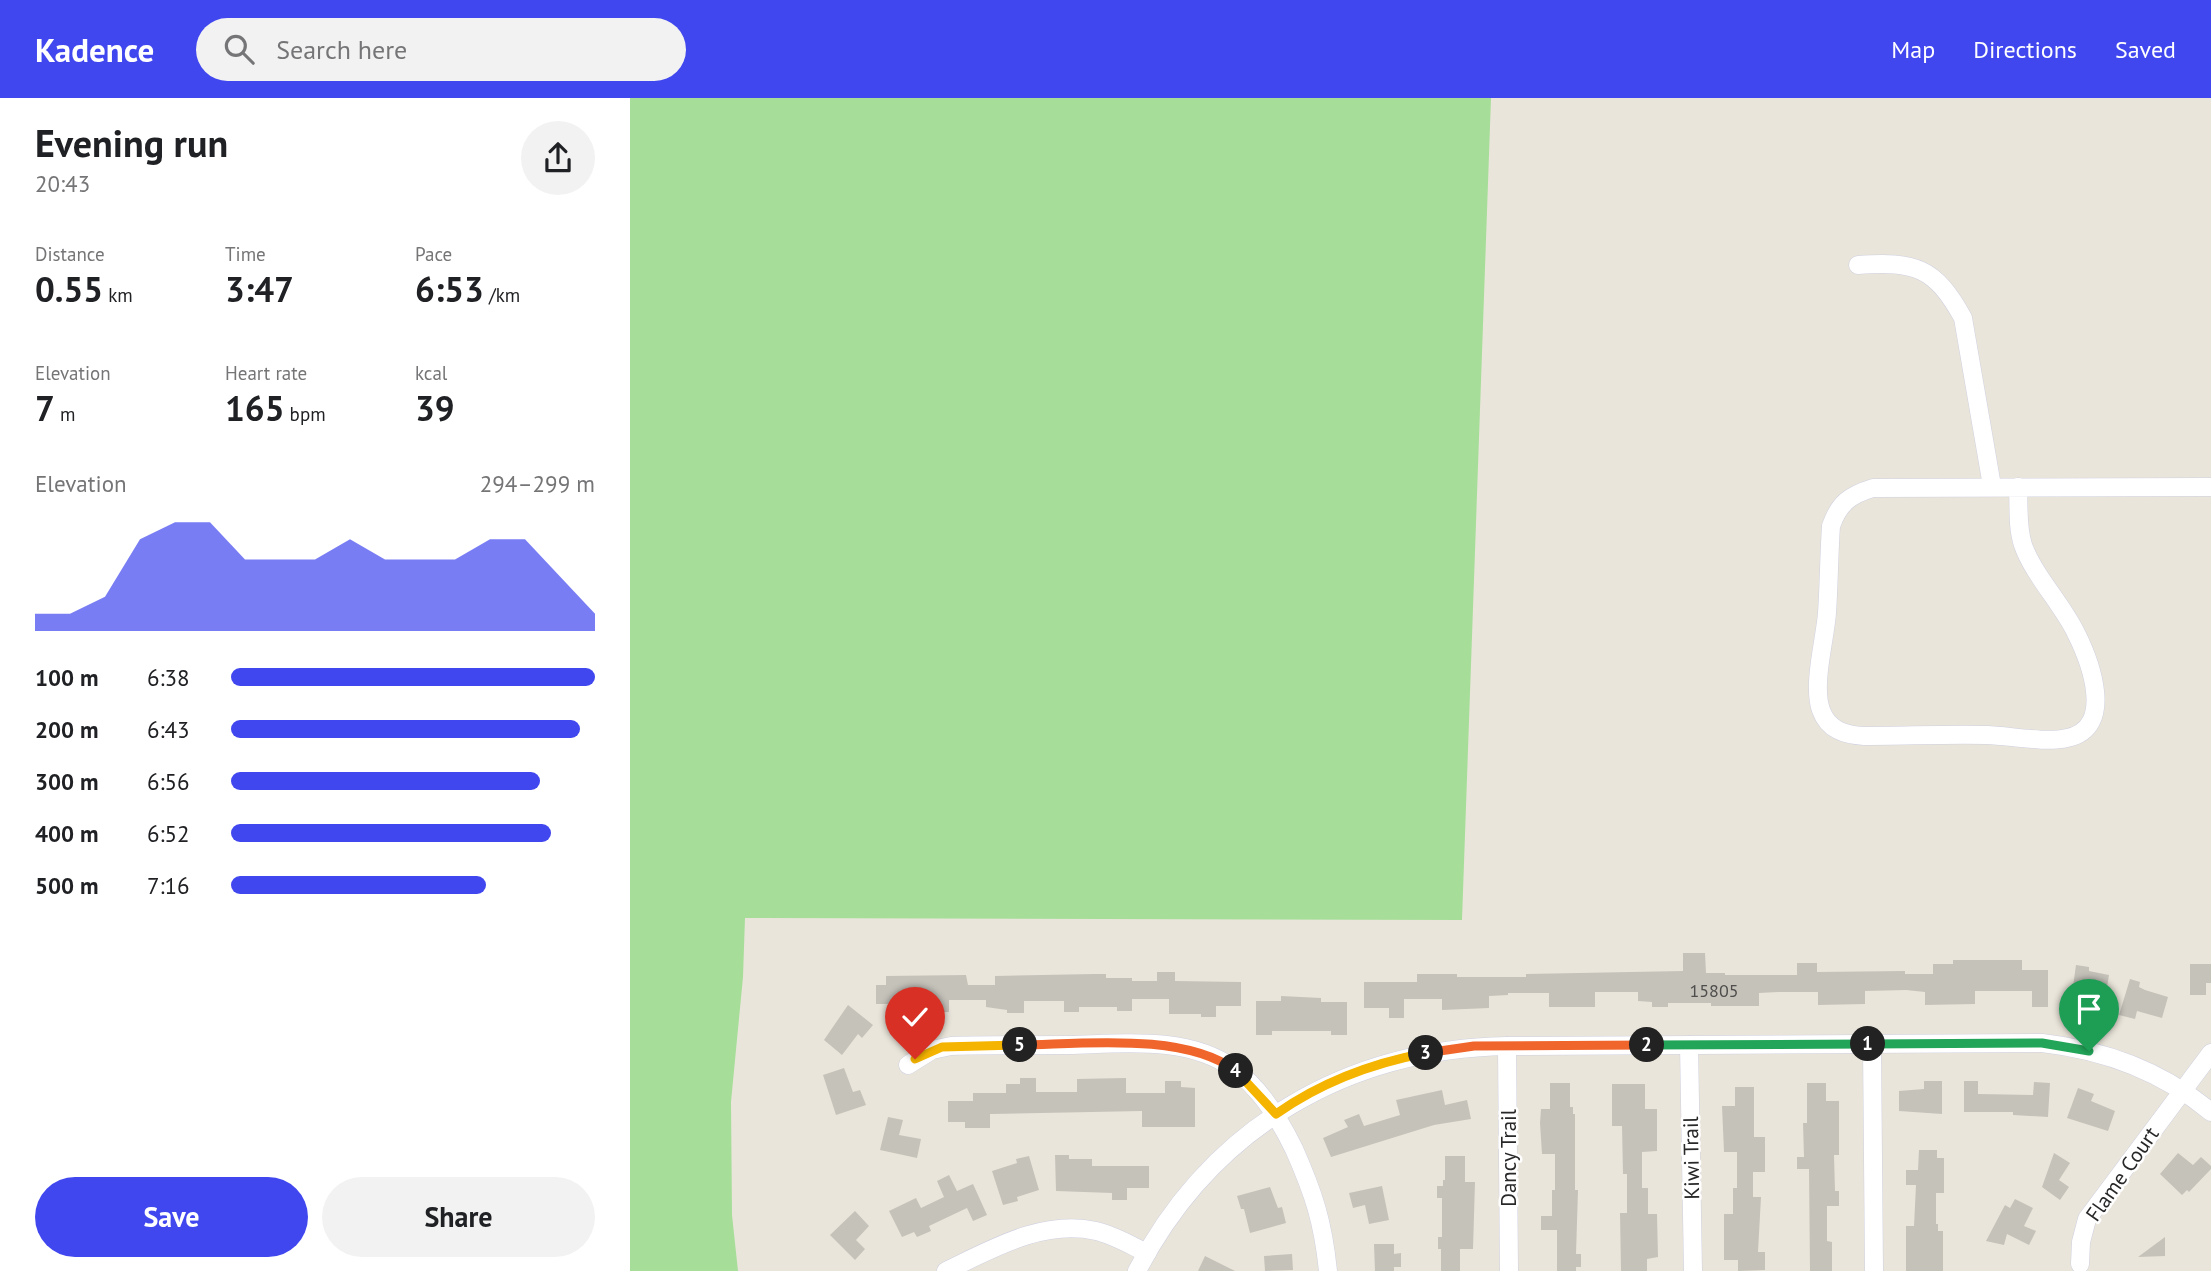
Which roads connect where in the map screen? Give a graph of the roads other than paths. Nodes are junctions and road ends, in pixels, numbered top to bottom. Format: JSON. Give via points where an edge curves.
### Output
{"nodes":[{"id":1,"x":1858,"y":265,"type":"dead end"},
{"id":2,"x":1992,"y":486,"type":"junction"},
{"id":3,"x":2018,"y":487,"type":"junction"},
{"id":4,"x":2211,"y":487,"type":"edge"},
{"id":5,"x":1872,"y":1044,"type":"junction"},
{"id":6,"x":1689,"y":1045,"type":"junction"},
{"id":7,"x":1507,"y":1046,"type":"junction"},
{"id":8,"x":2211,"y":1053,"type":"edge"},
{"id":9,"x":908,"y":1065,"type":"dead end"},
{"id":10,"x":2182,"y":1091,"type":"junction"},
{"id":11,"x":2211,"y":1112,"type":"edge"},
{"id":12,"x":1276,"y":1114,"type":"junction"},
{"id":13,"x":1147,"y":1253,"type":"junction"},
{"id":14,"x":2080,"y":1264,"type":"dead end"},
{"id":15,"x":946,"y":1271,"type":"edge"},
{"id":16,"x":1137,"y":1271,"type":"edge"},
{"id":17,"x":1328,"y":1271,"type":"edge"},
{"id":18,"x":1509,"y":1271,"type":"edge"},
{"id":19,"x":1693,"y":1271,"type":"edge"},
{"id":20,"x":1874,"y":1271,"type":"edge"}],
"edges":[{"from":1,"to":2,"type":"street","via":[[1891,262],[1916,267],[1952,298],[1963,318]]},
{"from":2,"to":3,"type":"street"},
{"from":2,"to":3,"type":"street","via":[[1873,488],[1844,500],[1831,526],[1818,689],[1820,709],[1836,730],[1851,736],[2064,739],[2087,728],[2096,706],[2095,684],[2076,633],[2024,547]]},
{"from":3,"to":4,"type":"street"},
{"from":5,"to":6,"type":"street"},
{"from":5,"to":10,"type":"street","via":[[2058,1045],[2118,1060]]},
{"from":5,"to":20,"type":"street"},
{"from":6,"to":7,"type":"street"},
{"from":6,"to":19,"type":"street","name":"Kiwi Trail"},
{"from":7,"to":12,"type":"street","via":[[1450,1049],[1387,1062],[1326,1085]]},
{"from":7,"to":18,"type":"street","name":"Dancy Trail"},
{"from":8,"to":10,"type":"street","name":"Flame Court"},
{"from":9,"to":12,"type":"street","via":[[932,1050],[951,1046],[1163,1045],[1234,1069]]},
{"from":10,"to":11,"type":"street"},
{"from":10,"to":14,"type":"street","name":"Flame Court","via":[[2087,1219]]},
{"from":12,"to":13,"type":"street","via":[[1194,1187]]},
{"from":12,"to":17,"type":"street","via":[[1319,1210]]},
{"from":13,"to":15,"type":"street","via":[[1094,1231],[1048,1231],[1002,1244]]},
{"from":13,"to":16,"type":"street"}]}
